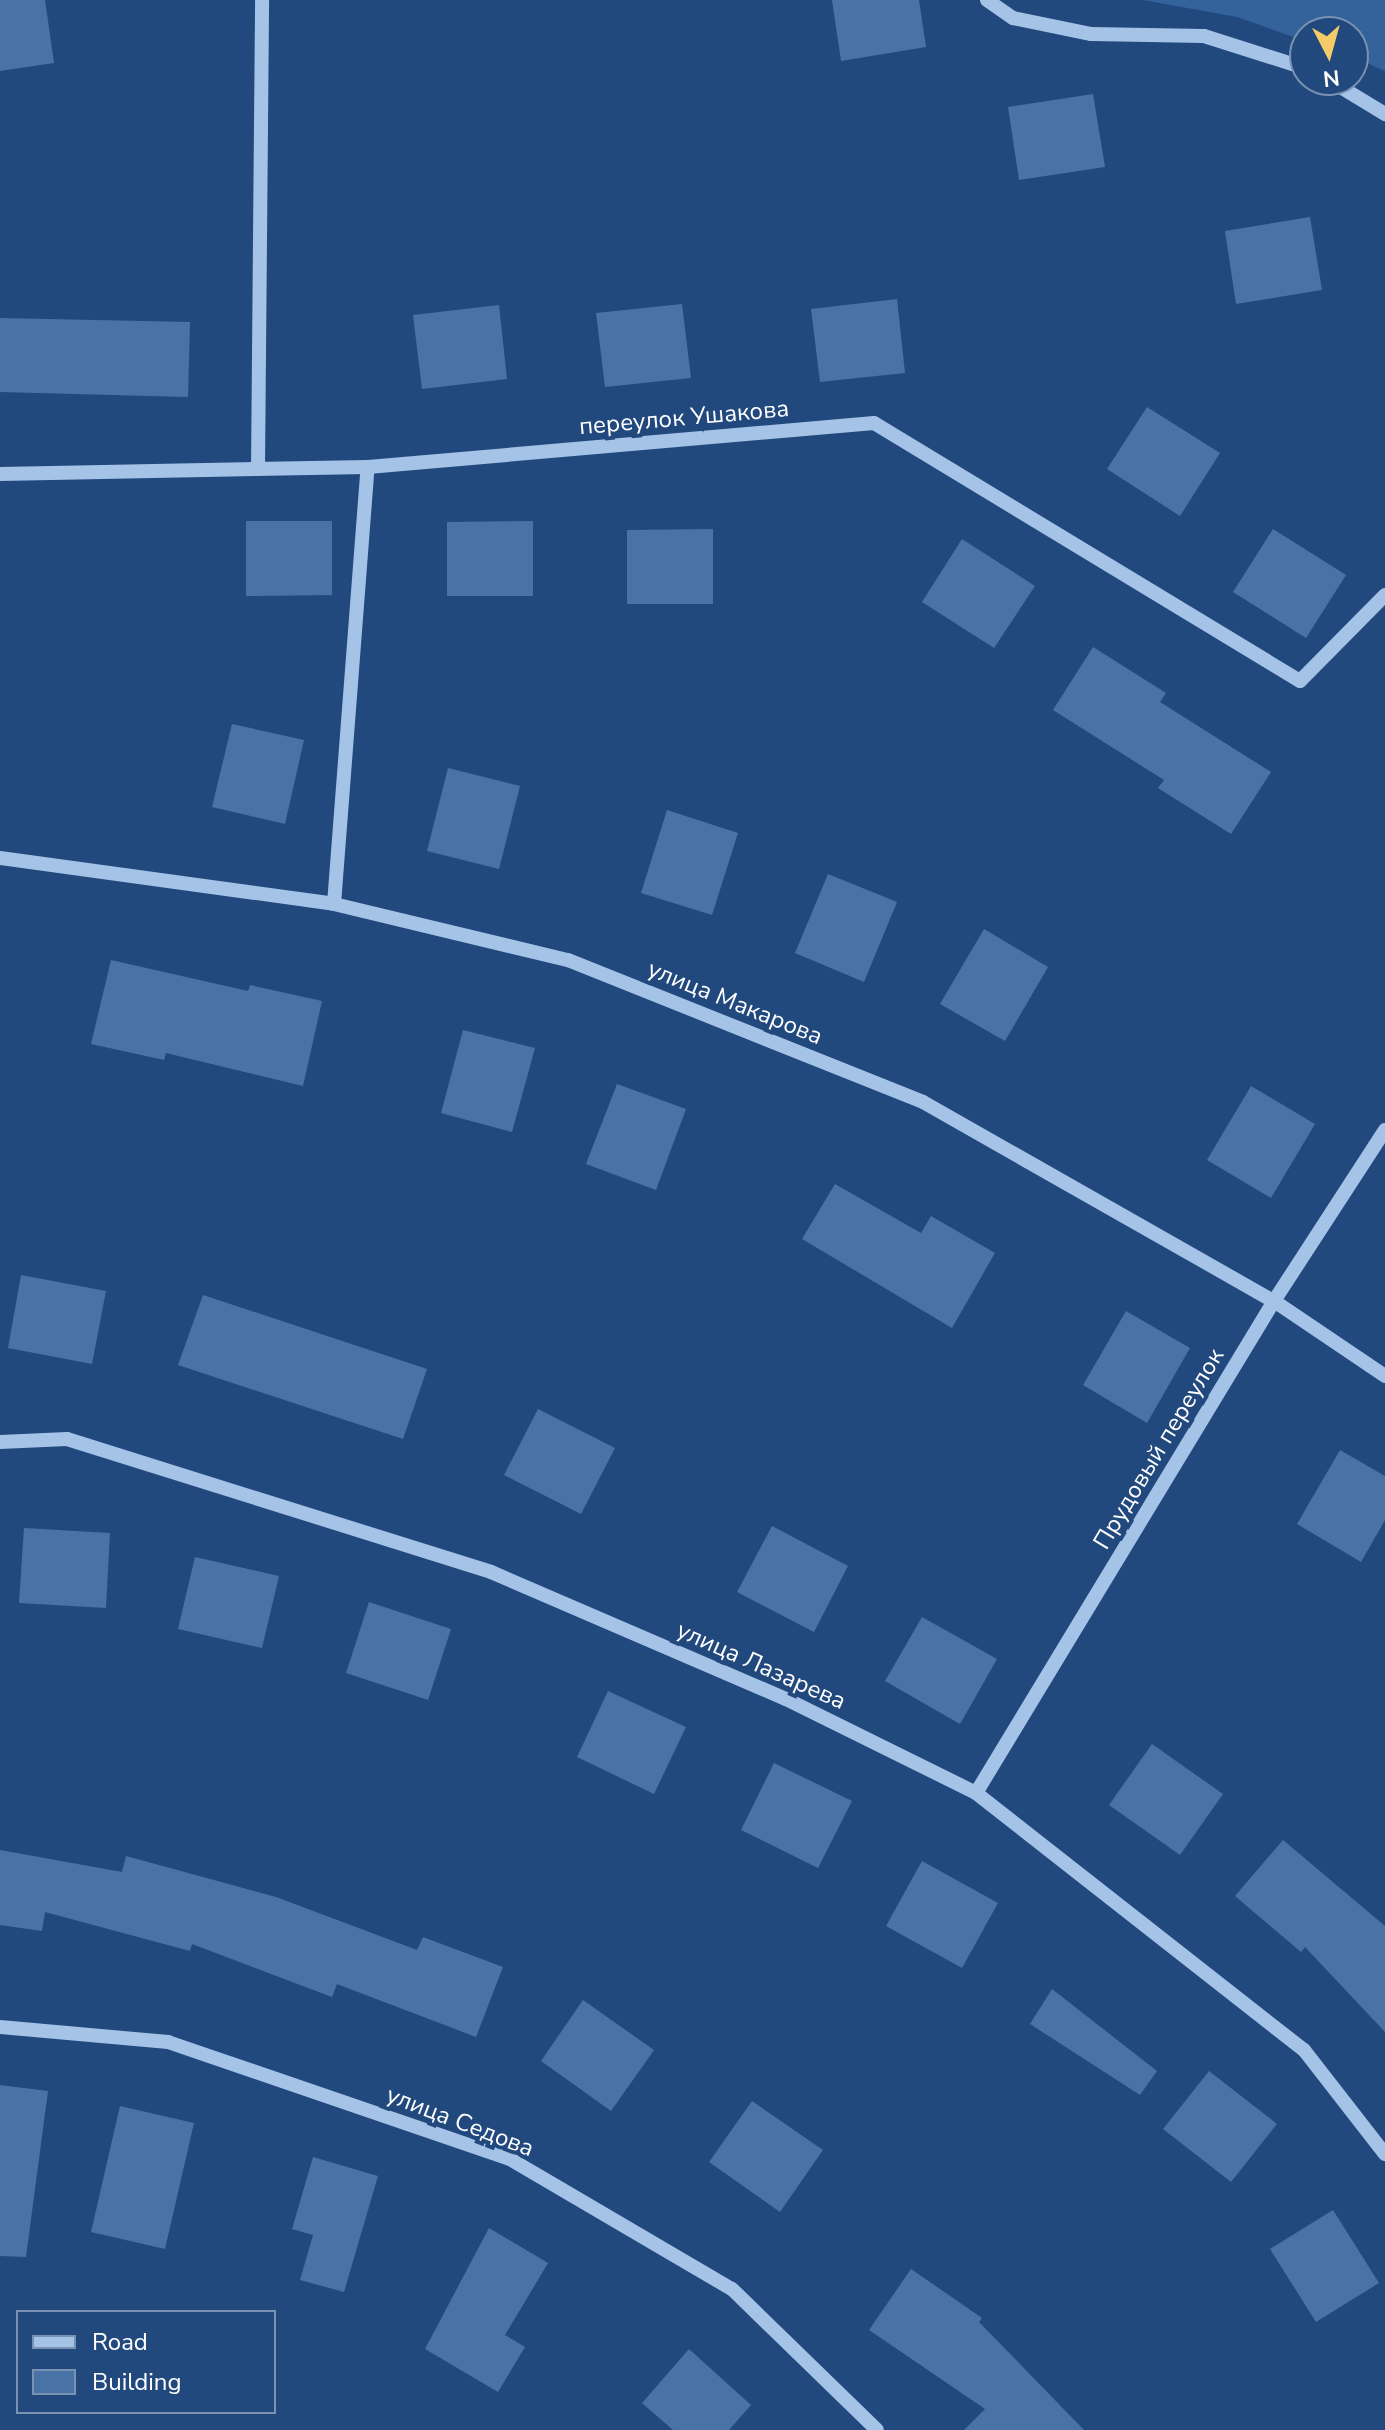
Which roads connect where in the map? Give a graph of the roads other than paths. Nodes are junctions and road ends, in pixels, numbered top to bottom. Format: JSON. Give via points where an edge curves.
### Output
{"nodes":[{"id":1,"x":262,"y":0,"type":"edge"},
{"id":2,"x":987,"y":0,"type":"edge"},
{"id":3,"x":1289,"y":63,"type":"edge"},
{"id":4,"x":1355,"y":96,"type":"edge"},
{"id":5,"x":1385,"y":114,"type":"edge"},
{"id":6,"x":368,"y":467,"type":"junction"},
{"id":7,"x":258,"y":469,"type":"junction"},
{"id":8,"x":0,"y":474,"type":"edge"},
{"id":9,"x":1385,"y":595,"type":"edge"},
{"id":10,"x":0,"y":858,"type":"edge"},
{"id":11,"x":334,"y":904,"type":"junction"},
{"id":12,"x":1385,"y":1130,"type":"edge"},
{"id":13,"x":1274,"y":1301,"type":"junction"},
{"id":14,"x":1385,"y":1376,"type":"edge"},
{"id":15,"x":0,"y":1442,"type":"edge"},
{"id":16,"x":976,"y":1793,"type":"junction"},
{"id":17,"x":0,"y":2027,"type":"edge"},
{"id":18,"x":1385,"y":2154,"type":"edge"},
{"id":19,"x":877,"y":2430,"type":"edge"}],
"edges":[{"from":1,"to":7,"type":"street"},
{"from":2,"to":3,"type":"street","via":[[1013,18],[1091,34],[1204,36]]},
{"from":4,"to":5,"type":"street"},
{"from":6,"to":7,"type":"street","name":"переулок Ушакова"},
{"from":6,"to":9,"type":"street","name":"переулок Ушакова","via":[[874,423],[1300,681]]},
{"from":6,"to":11,"type":"street"},
{"from":7,"to":8,"type":"street","name":"переулок Ушакова"},
{"from":10,"to":11,"type":"street","name":"улица Макарова"},
{"from":11,"to":13,"type":"street","name":"улица Макарова","via":[[568,960],[923,1102]]},
{"from":12,"to":13,"type":"street","name":"Прудовый переулок"},
{"from":13,"to":14,"type":"street","name":"улица Макарова"},
{"from":13,"to":16,"type":"street","name":"Прудовый переулок"},
{"from":15,"to":16,"type":"street","name":"улица Лазарева","via":[[67,1439],[491,1572],[786,1699]]},
{"from":16,"to":18,"type":"street","name":"улица Лазарева","via":[[1304,2050]]},
{"from":17,"to":19,"type":"street","name":"улица Седова","via":[[168,2042],[510,2159],[732,2289]]}]}
